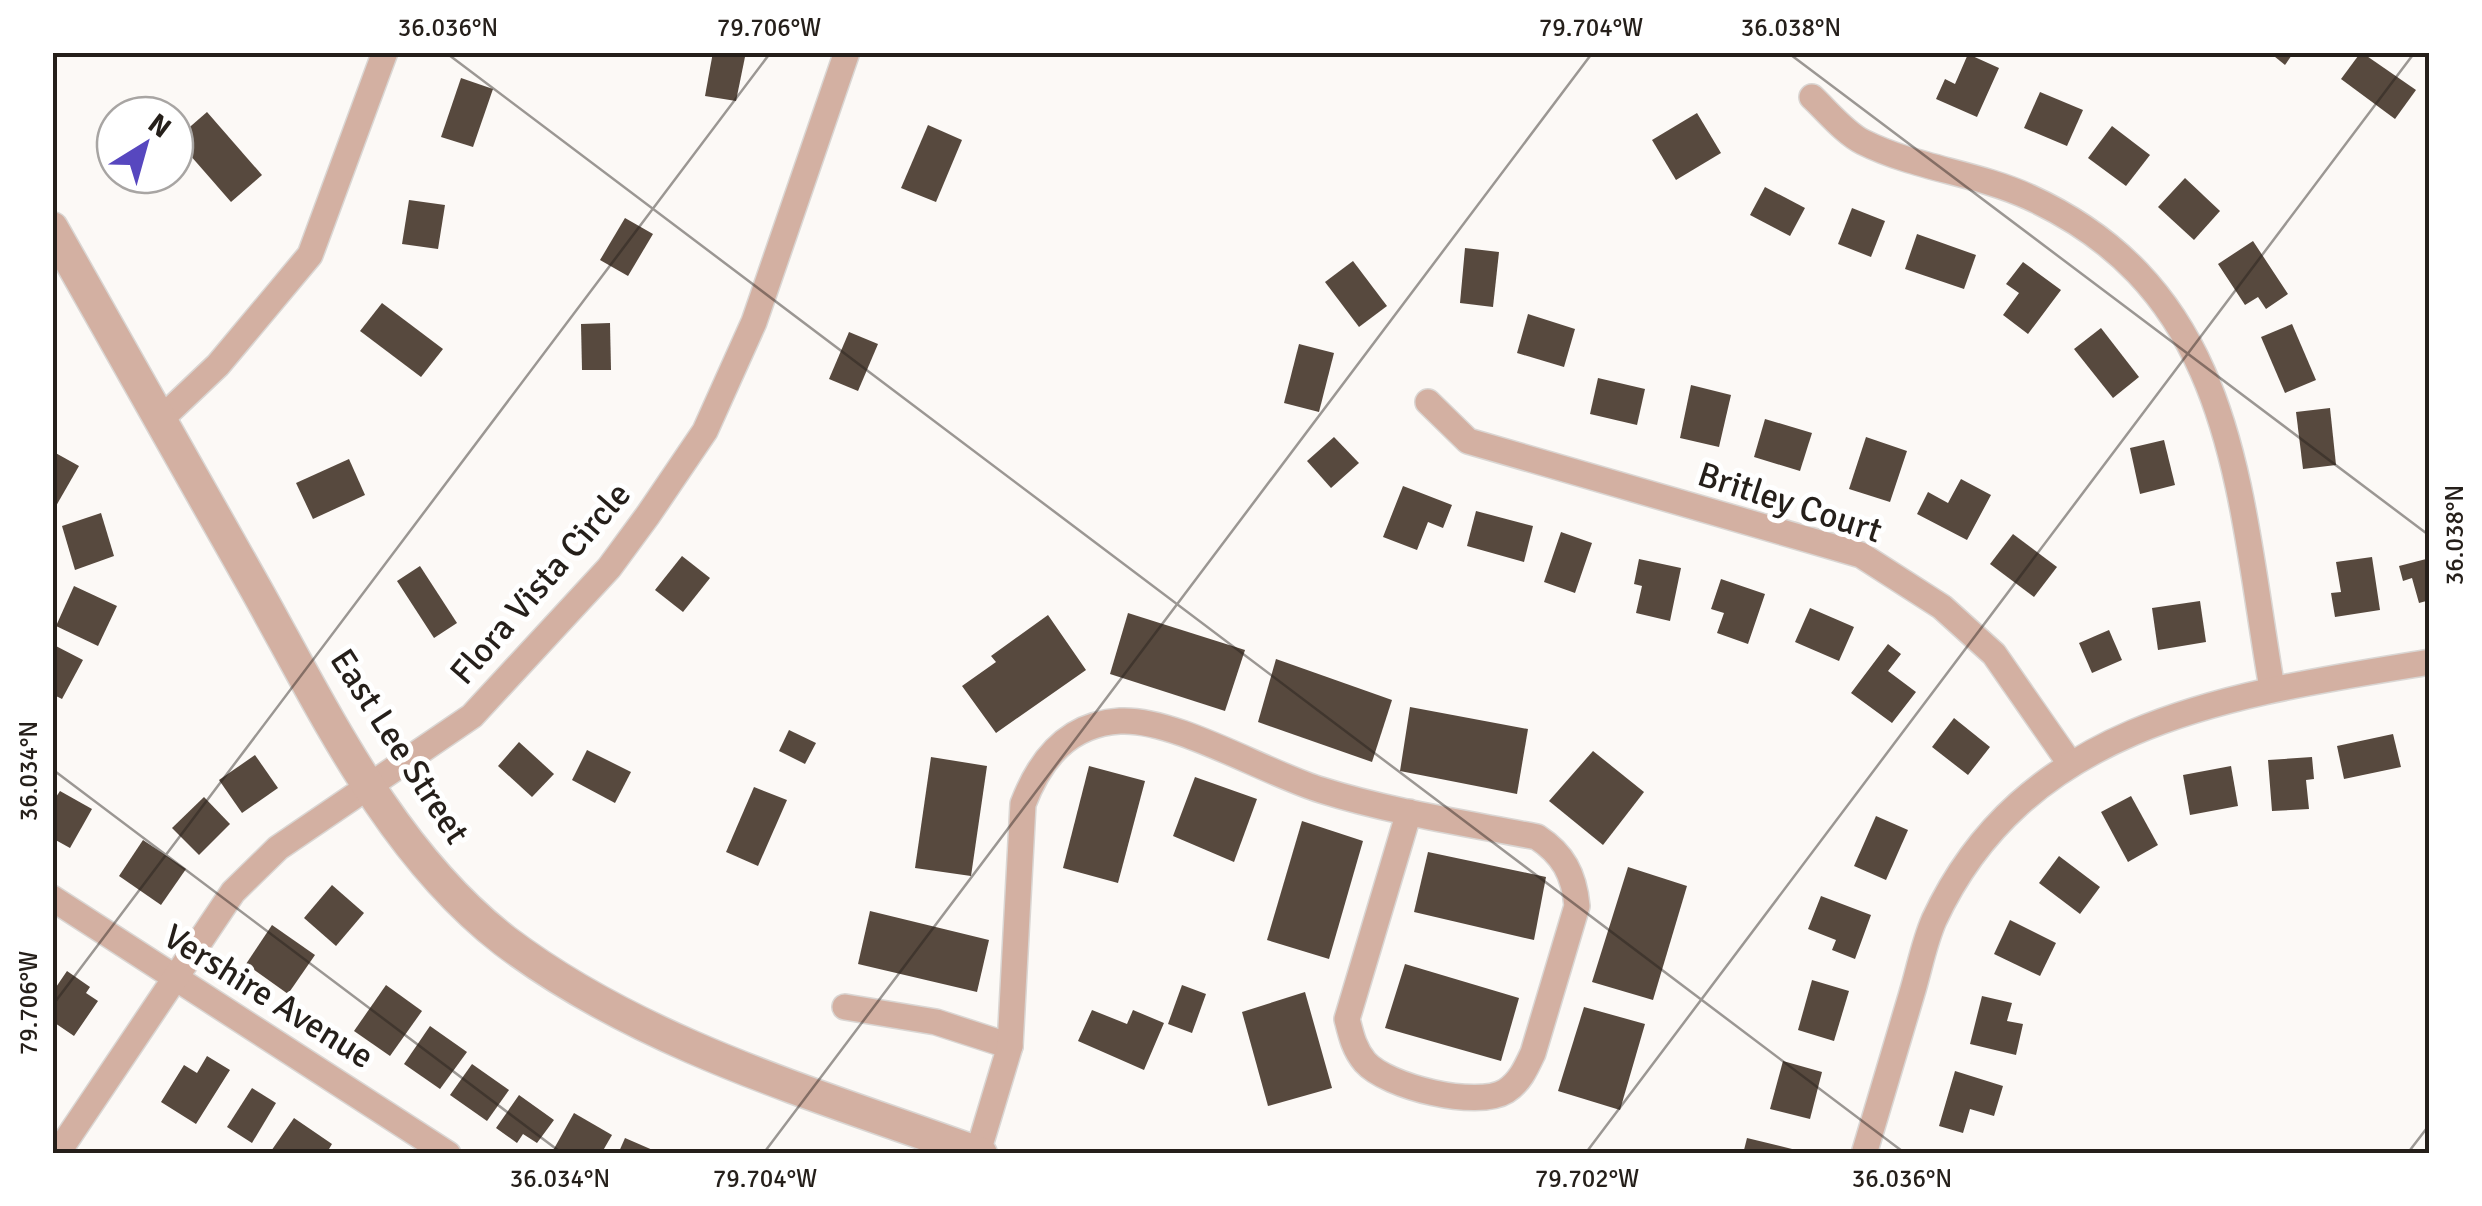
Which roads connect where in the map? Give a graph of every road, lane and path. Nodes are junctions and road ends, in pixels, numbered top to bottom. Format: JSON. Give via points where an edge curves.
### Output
{"nodes":[{"id":1,"x":385,"y":52,"type":"edge"},
{"id":2,"x":847,"y":52,"type":"edge"},
{"id":3,"x":1812,"y":97,"type":"dead end"},
{"id":4,"x":52,"y":228,"type":"edge"},
{"id":5,"x":1428,"y":402,"type":"dead end"},
{"id":6,"x":160,"y":420,"type":"junction"},
{"id":7,"x":2430,"y":662,"type":"edge"},
{"id":8,"x":2272,"y":688,"type":"junction"},
{"id":9,"x":2069,"y":762,"type":"junction"},
{"id":10,"x":370,"y":785,"type":"junction"},
{"id":11,"x":1409,"y":812,"type":"junction"},
{"id":12,"x":52,"y":898,"type":"edge"},
{"id":13,"x":174,"y":979,"type":"junction"},
{"id":14,"x":844,"y":1006,"type":"dead end"},
{"id":15,"x":1010,"y":1046,"type":"junction"},
{"id":16,"x":979,"y":1153,"type":"edge"},
{"id":17,"x":57,"y":1154,"type":"edge"},
{"id":18,"x":448,"y":1154,"type":"edge"},
{"id":19,"x":1864,"y":1154,"type":"edge"}],
"edges":[{"from":1,"to":6,"type":"street","via":[[310,256],[218,365]]},
{"from":2,"to":10,"type":"street","name":"Flora Vista Circle","via":[[754,322],[705,431],[609,568],[535,652],[472,716]]},
{"from":3,"to":8,"type":"street","via":[[1860,142],[2028,196],[2076,224],[2122,258],[2180,324],[2228,432]]},
{"from":4,"to":6,"type":"street","name":"East Lee Street"},
{"from":5,"to":9,"type":"street","name":"Britley Court","via":[[1468,441],[1861,554],[1942,607],[1994,654]]},
{"from":6,"to":10,"type":"street","name":"East Lee Street"},
{"from":7,"to":8,"type":"street"},
{"from":8,"to":9,"type":"street","via":[[2146,725]]},
{"from":9,"to":19,"type":"street","via":[[1988,836],[1934,921]]},
{"from":10,"to":13,"type":"street","name":"Flora Vista Circle","via":[[253,872]]},
{"from":10,"to":16,"type":"street","name":"East Lee Street","via":[[445,886],[504,940],[578,990],[745,1068]]},
{"from":11,"to":11,"type":"street","via":[[1536,837],[1575,882],[1570,938],[1533,1054],[1507,1091],[1487,1099],[1463,1099],[1386,1077],[1353,1044],[1348,1019]]},
{"from":11,"to":15,"type":"street","via":[[1320,790],[1155,725],[1121,721],[1088,727],[1056,746],[1022,804]]},
{"from":12,"to":13,"type":"street","name":"Vershire Avenue"},
{"from":13,"to":17,"type":"street","name":"Flora Vista Circle"},
{"from":13,"to":18,"type":"street","name":"Vershire Avenue"},
{"from":14,"to":15,"type":"street","via":[[936,1022]]},
{"from":15,"to":16,"type":"street"}]}
